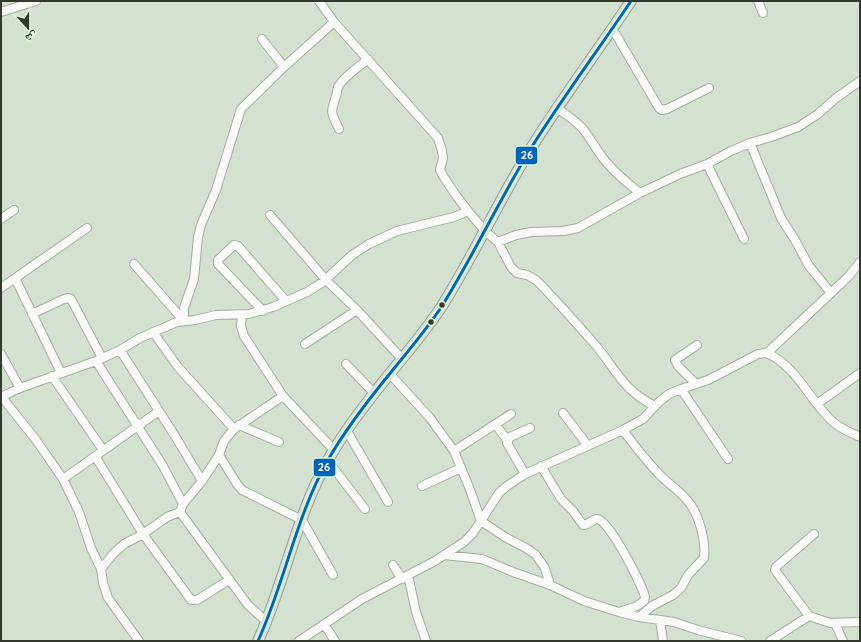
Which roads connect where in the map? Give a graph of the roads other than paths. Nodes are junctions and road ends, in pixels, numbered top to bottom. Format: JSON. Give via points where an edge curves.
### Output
{"nodes":[{"id":1,"x":36,"y":1,"type":"edge"},
{"id":2,"x":319,"y":1,"type":"edge"},
{"id":3,"x":631,"y":1,"type":"edge"},
{"id":4,"x":758,"y":1,"type":"edge"},
{"id":5,"x":1,"y":12,"type":"edge"},
{"id":6,"x":763,"y":13,"type":"dead end"},
{"id":7,"x":334,"y":22,"type":"junction"},
{"id":8,"x":612,"y":28,"type":"junction"},
{"id":9,"x":262,"y":39,"type":"dead end"},
{"id":10,"x":368,"y":59,"type":"junction"},
{"id":11,"x":284,"y":67,"type":"junction"},
{"id":12,"x":860,"y":81,"type":"edge"},
{"id":13,"x":709,"y":88,"type":"dead end"},
{"id":14,"x":556,"y":108,"type":"junction"},
{"id":15,"x":339,"y":129,"type":"dead end"},
{"id":16,"x":750,"y":143,"type":"junction"},
{"id":17,"x":707,"y":164,"type":"junction"},
{"id":18,"x":640,"y":193,"type":"junction"},
{"id":19,"x":14,"y":210,"type":"dead end"},
{"id":20,"x":468,"y":211,"type":"junction"},
{"id":21,"x":270,"y":215,"type":"dead end"},
{"id":22,"x":1,"y":219,"type":"edge"},
{"id":23,"x":87,"y":228,"type":"dead end"},
{"id":24,"x":485,"y":230,"type":"junction"},
{"id":25,"x":744,"y":239,"type":"dead end"},
{"id":26,"x":498,"y":242,"type":"junction"},
{"id":27,"x":860,"y":262,"type":"edge"},
{"id":28,"x":134,"y":264,"type":"dead end"},
{"id":29,"x":15,"y":278,"type":"junction"},
{"id":30,"x":326,"y":280,"type":"junction"},
{"id":31,"x":1,"y":288,"type":"edge"},
{"id":32,"x":831,"y":293,"type":"junction"},
{"id":33,"x":286,"y":301,"type":"junction"},
{"id":34,"x":357,"y":310,"type":"junction"},
{"id":35,"x":263,"y":311,"type":"junction"},
{"id":36,"x":32,"y":314,"type":"junction"},
{"id":37,"x":242,"y":315,"type":"junction"},
{"id":38,"x":184,"y":321,"type":"junction"},
{"id":39,"x":153,"y":332,"type":"junction"},
{"id":40,"x":305,"y":344,"type":"dead end"},
{"id":41,"x":697,"y":345,"type":"dead end"},
{"id":42,"x":120,"y":350,"type":"junction"},
{"id":43,"x":767,"y":353,"type":"junction"},
{"id":44,"x":1,"y":354,"type":"edge"},
{"id":45,"x":99,"y":359,"type":"junction"},
{"id":46,"x":402,"y":359,"type":"junction"},
{"id":47,"x":346,"y":364,"type":"dead end"},
{"id":48,"x":61,"y":373,"type":"junction"},
{"id":49,"x":860,"y":373,"type":"edge"},
{"id":50,"x":390,"y":374,"type":"junction"},
{"id":51,"x":52,"y":376,"type":"junction"},
{"id":52,"x":696,"y":384,"type":"junction"},
{"id":53,"x":20,"y":388,"type":"junction"},
{"id":54,"x":681,"y":389,"type":"junction"},
{"id":55,"x":374,"y":393,"type":"junction"},
{"id":56,"x":1,"y":396,"type":"edge"},
{"id":57,"x":284,"y":396,"type":"junction"},
{"id":58,"x":817,"y":404,"type":"junction"},
{"id":59,"x":655,"y":406,"type":"junction"},
{"id":60,"x":159,"y":411,"type":"junction"},
{"id":61,"x":563,"y":413,"type":"dead end"},
{"id":62,"x":511,"y":414,"type":"dead end"},
{"id":63,"x":495,"y":424,"type":"junction"},
{"id":64,"x":138,"y":425,"type":"junction"},
{"id":65,"x":237,"y":427,"type":"junction"},
{"id":66,"x":530,"y":428,"type":"dead end"},
{"id":67,"x":623,"y":430,"type":"junction"},
{"id":68,"x":347,"y":431,"type":"junction"},
{"id":69,"x":860,"y":437,"type":"edge"},
{"id":70,"x":508,"y":441,"type":"junction"},
{"id":71,"x":279,"y":442,"type":"dead end"},
{"id":72,"x":588,"y":446,"type":"junction"},
{"id":73,"x":103,"y":450,"type":"junction"},
{"id":74,"x":334,"y":450,"type":"junction"},
{"id":75,"x":454,"y":451,"type":"junction"},
{"id":76,"x":219,"y":455,"type":"junction"},
{"id":77,"x":95,"y":456,"type":"junction"},
{"id":78,"x":728,"y":459,"type":"dead end"},
{"id":79,"x":328,"y":461,"type":"junction"},
{"id":80,"x":541,"y":466,"type":"junction"},
{"id":81,"x":461,"y":468,"type":"junction"},
{"id":82,"x":525,"y":474,"type":"junction"},
{"id":83,"x":63,"y":479,"type":"junction"},
{"id":84,"x":202,"y":481,"type":"junction"},
{"id":85,"x":422,"y":486,"type":"dead end"},
{"id":86,"x":388,"y":502,"type":"dead end"},
{"id":87,"x":183,"y":504,"type":"junction"},
{"id":88,"x":365,"y":509,"type":"dead end"},
{"id":89,"x":180,"y":512,"type":"junction"},
{"id":90,"x":302,"y":520,"type":"junction"},
{"id":91,"x":481,"y":521,"type":"junction"},
{"id":92,"x":143,"y":534,"type":"junction"},
{"id":93,"x":814,"y":534,"type":"dead end"},
{"id":94,"x":444,"y":555,"type":"junction"},
{"id":95,"x":393,"y":565,"type":"dead end"},
{"id":96,"x":101,"y":569,"type":"junction"},
{"id":97,"x":333,"y":575,"type":"dead end"},
{"id":98,"x":405,"y":577,"type":"junction"},
{"id":99,"x":229,"y":580,"type":"junction"},
{"id":100,"x":550,"y":585,"type":"junction"},
{"id":101,"x":619,"y":612,"type":"junction"},
{"id":102,"x":809,"y":616,"type":"junction"},
{"id":103,"x":639,"y":617,"type":"junction"},
{"id":104,"x":660,"y":620,"type":"junction"},
{"id":105,"x":267,"y":622,"type":"junction"},
{"id":106,"x":860,"y":622,"type":"edge"},
{"id":107,"x":835,"y":623,"type":"junction"},
{"id":108,"x":324,"y":624,"type":"junction"},
{"id":109,"x":139,"y":641,"type":"edge"},
{"id":110,"x":258,"y":641,"type":"edge"},
{"id":111,"x":299,"y":641,"type":"edge"},
{"id":112,"x":335,"y":641,"type":"edge"},
{"id":113,"x":426,"y":641,"type":"edge"},
{"id":114,"x":663,"y":641,"type":"edge"},
{"id":115,"x":741,"y":641,"type":"edge"},
{"id":116,"x":770,"y":641,"type":"edge"},
{"id":117,"x":843,"y":641,"type":"edge"}],
"edges":[{"from":1,"to":5,"type":"street"},
{"from":2,"to":7,"type":"street"},
{"from":3,"to":8,"type":"main road"},
{"from":4,"to":6,"type":"street"},
{"from":7,"to":10,"type":"street"},
{"from":7,"to":11,"type":"street"},
{"from":8,"to":13,"type":"street","via":[[662,110]]},
{"from":8,"to":14,"type":"main road"},
{"from":9,"to":11,"type":"street"},
{"from":10,"to":15,"type":"street","via":[[343,80],[338,88],[331,107]]},
{"from":10,"to":20,"type":"street","via":[[438,138],[442,150],[441,173]]},
{"from":11,"to":38,"type":"street","via":[[244,105],[239,113],[216,190],[201,225],[194,279],[184,308]]},
{"from":12,"to":16,"type":"street","via":[[798,127]]},
{"from":14,"to":18,"type":"street","via":[[574,120],[598,154]]},
{"from":14,"to":24,"type":"main road"},
{"from":16,"to":17,"type":"street"},
{"from":16,"to":32,"type":"street","via":[[781,218],[809,266]]},
{"from":17,"to":18,"type":"street"},
{"from":17,"to":25,"type":"street"},
{"from":18,"to":26,"type":"street","via":[[578,228],[531,232]]},
{"from":19,"to":22,"type":"street"},
{"from":20,"to":24,"type":"street"},
{"from":20,"to":30,"type":"street","via":[[397,231],[360,249]]},
{"from":21,"to":30,"type":"street"},
{"from":23,"to":29,"type":"street"},
{"from":24,"to":26,"type":"street"},
{"from":24,"to":46,"type":"main road","via":[[441,307]]},
{"from":26,"to":59,"type":"street","via":[[511,267],[517,273],[536,280],[596,346],[626,386],[642,400]]},
{"from":27,"to":32,"type":"street"},
{"from":28,"to":38,"type":"street"},
{"from":29,"to":31,"type":"street"},
{"from":29,"to":36,"type":"street"},
{"from":30,"to":33,"type":"street"},
{"from":30,"to":34,"type":"street"},
{"from":32,"to":43,"type":"street"},
{"from":33,"to":35,"type":"street"},
{"from":33,"to":35,"type":"street","via":[[238,246],[234,245],[218,260],[218,264]]},
{"from":34,"to":40,"type":"street"},
{"from":34,"to":46,"type":"street"},
{"from":35,"to":37,"type":"street"},
{"from":36,"to":45,"type":"street","via":[[64,299],[71,299]]},
{"from":36,"to":48,"type":"street"},
{"from":37,"to":38,"type":"street","via":[[216,315]]},
{"from":37,"to":57,"type":"street","via":[[242,331],[248,343]]},
{"from":38,"to":39,"type":"street"},
{"from":39,"to":42,"type":"street"},
{"from":39,"to":65,"type":"street","via":[[178,367]]},
{"from":41,"to":52,"type":"street","via":[[676,360],[678,366]]},
{"from":42,"to":45,"type":"street"},
{"from":42,"to":60,"type":"street"},
{"from":43,"to":52,"type":"street"},
{"from":43,"to":58,"type":"street","via":[[786,366]]},
{"from":44,"to":53,"type":"street"},
{"from":45,"to":48,"type":"street"},
{"from":45,"to":64,"type":"street"},
{"from":46,"to":50,"type":"main road"},
{"from":47,"to":55,"type":"street"},
{"from":48,"to":51,"type":"street"},
{"from":49,"to":58,"type":"street"},
{"from":50,"to":55,"type":"main road"},
{"from":50,"to":75,"type":"street","via":[[430,418]]},
{"from":51,"to":53,"type":"street"},
{"from":51,"to":73,"type":"street"},
{"from":52,"to":54,"type":"street"},
{"from":53,"to":56,"type":"street"},
{"from":54,"to":59,"type":"street","via":[[669,394]]},
{"from":54,"to":78,"type":"street"},
{"from":55,"to":68,"type":"main road"},
{"from":56,"to":83,"type":"street"},
{"from":57,"to":65,"type":"street"},
{"from":57,"to":74,"type":"street"},
{"from":58,"to":69,"type":"street","via":[[831,421]]},
{"from":59,"to":67,"type":"street","via":[[643,418]]},
{"from":60,"to":64,"type":"street"},
{"from":60,"to":84,"type":"street"},
{"from":61,"to":72,"type":"street"},
{"from":62,"to":63,"type":"street"},
{"from":63,"to":70,"type":"street"},
{"from":63,"to":75,"type":"street"},
{"from":64,"to":73,"type":"street"},
{"from":64,"to":87,"type":"street"},
{"from":65,"to":71,"type":"street"},
{"from":65,"to":76,"type":"street","via":[[224,441]]},
{"from":66,"to":70,"type":"street"},
{"from":67,"to":72,"type":"street"},
{"from":67,"to":103,"type":"street","via":[[644,458],[692,506],[705,545],[704,558],[680,588]]},
{"from":68,"to":74,"type":"main road"},
{"from":68,"to":86,"type":"street"},
{"from":70,"to":82,"type":"street","via":[[507,445]]},
{"from":72,"to":80,"type":"street"},
{"from":73,"to":77,"type":"street"},
{"from":74,"to":79,"type":"main road"},
{"from":75,"to":81,"type":"street"},
{"from":76,"to":84,"type":"street"},
{"from":76,"to":90,"type":"street","via":[[242,490]]},
{"from":77,"to":83,"type":"street"},
{"from":77,"to":92,"type":"street"},
{"from":79,"to":88,"type":"street"},
{"from":79,"to":90,"type":"main road"},
{"from":80,"to":82,"type":"street"},
{"from":80,"to":101,"type":"street","via":[[562,499],[583,525],[599,520],[610,530],[619,544],[646,597],[637,606]]},
{"from":81,"to":85,"type":"street"},
{"from":81,"to":91,"type":"street"},
{"from":82,"to":91,"type":"street","via":[[499,493]]},
{"from":83,"to":96,"type":"street"},
{"from":84,"to":87,"type":"street"},
{"from":87,"to":89,"type":"street"},
{"from":89,"to":92,"type":"street","via":[[167,517]]},
{"from":89,"to":99,"type":"street"},
{"from":90,"to":97,"type":"street"},
{"from":90,"to":105,"type":"main road"},
{"from":91,"to":94,"type":"street","via":[[464,542]]},
{"from":91,"to":100,"type":"street","via":[[535,554],[545,568]]},
{"from":92,"to":96,"type":"street","via":[[124,544]]},
{"from":92,"to":99,"type":"street","via":[[191,600],[198,600]]},
{"from":93,"to":102,"type":"street","via":[[775,570]]},
{"from":94,"to":98,"type":"street"},
{"from":94,"to":100,"type":"street","via":[[482,559]]},
{"from":95,"to":98,"type":"street"},
{"from":96,"to":109,"type":"street","via":[[108,598]]},
{"from":98,"to":108,"type":"street","via":[[362,599]]},
{"from":98,"to":113,"type":"street"},
{"from":99,"to":105,"type":"street","via":[[248,605]]},
{"from":100,"to":101,"type":"street","via":[[584,601]]},
{"from":101,"to":103,"type":"street"},
{"from":102,"to":107,"type":"street"},
{"from":102,"to":116,"type":"street"},
{"from":103,"to":104,"type":"street"},
{"from":104,"to":114,"type":"street"},
{"from":104,"to":115,"type":"street"},
{"from":105,"to":110,"type":"main road"},
{"from":106,"to":107,"type":"street"},
{"from":107,"to":117,"type":"street"},
{"from":108,"to":111,"type":"street"},
{"from":108,"to":112,"type":"street"}]}
